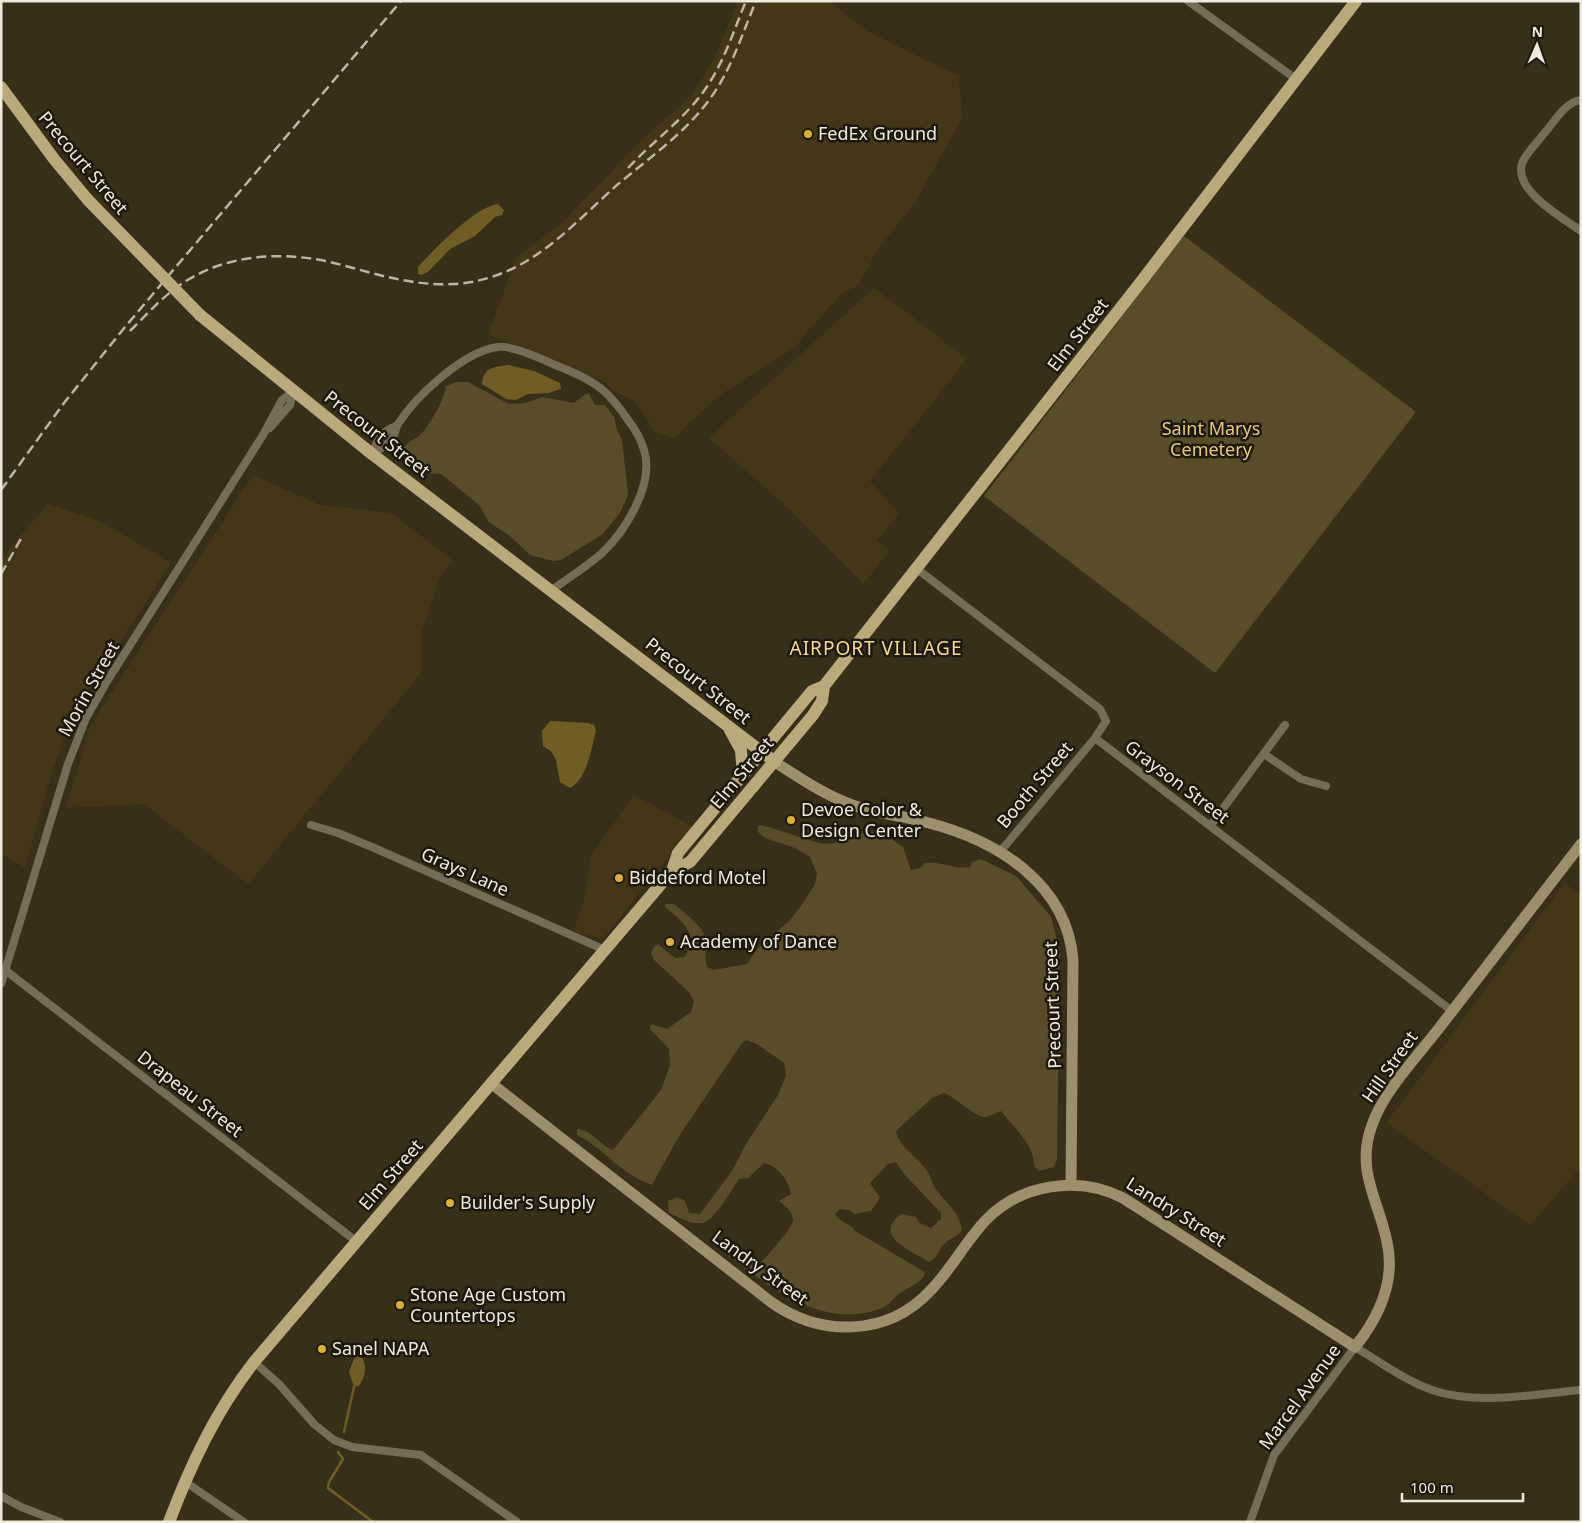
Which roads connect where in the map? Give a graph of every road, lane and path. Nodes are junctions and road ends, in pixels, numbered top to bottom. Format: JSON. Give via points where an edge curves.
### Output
{"nodes":[{"id":1,"x":1188,"y":1,"type":"edge"},
{"id":2,"x":1356,"y":1,"type":"edge"},
{"id":3,"x":1296,"y":79,"type":"junction"},
{"id":4,"x":1,"y":87,"type":"edge"},
{"id":5,"x":1581,"y":100,"type":"edge"},
{"id":6,"x":1581,"y":231,"type":"edge"},
{"id":7,"x":293,"y":392,"type":"junction"},
{"id":8,"x":372,"y":454,"type":"junction"},
{"id":9,"x":917,"y":570,"type":"junction"},
{"id":10,"x":552,"y":590,"type":"junction"},
{"id":11,"x":824,"y":686,"type":"junction"},
{"id":12,"x":728,"y":726,"type":"junction"},
{"id":13,"x":1285,"y":726,"type":"dead end"},
{"id":14,"x":1095,"y":738,"type":"junction"},
{"id":15,"x":763,"y":753,"type":"junction"},
{"id":16,"x":1264,"y":754,"type":"junction"},
{"id":17,"x":775,"y":762,"type":"junction"},
{"id":18,"x":744,"y":775,"type":"junction"},
{"id":19,"x":1326,"y":786,"type":"dead end"},
{"id":20,"x":311,"y":825,"type":"dead end"},
{"id":21,"x":1210,"y":826,"type":"junction"},
{"id":22,"x":1581,"y":844,"type":"edge"},
{"id":23,"x":999,"y":853,"type":"junction"},
{"id":24,"x":672,"y":871,"type":"junction"},
{"id":25,"x":605,"y":950,"type":"junction"},
{"id":26,"x":4,"y":970,"type":"junction"},
{"id":27,"x":1,"y":984,"type":"edge"},
{"id":28,"x":1452,"y":1011,"type":"junction"},
{"id":29,"x":492,"y":1084,"type":"junction"},
{"id":30,"x":1071,"y":1185,"type":"junction"},
{"id":31,"x":357,"y":1242,"type":"junction"},
{"id":32,"x":1355,"y":1347,"type":"junction"},
{"id":33,"x":254,"y":1362,"type":"junction"},
{"id":34,"x":1581,"y":1390,"type":"edge"},
{"id":35,"x":184,"y":1481,"type":"junction"},
{"id":36,"x":1,"y":1496,"type":"edge"},
{"id":37,"x":60,"y":1522,"type":"edge"},
{"id":38,"x":169,"y":1522,"type":"edge"},
{"id":39,"x":244,"y":1522,"type":"edge"},
{"id":40,"x":517,"y":1522,"type":"edge"},
{"id":41,"x":1250,"y":1522,"type":"edge"}],
"edges":[{"from":1,"to":3,"type":"street"},
{"from":2,"to":3,"type":"main road","name":"Elm Street"},
{"from":3,"to":9,"type":"main road","name":"Elm Street"},
{"from":4,"to":7,"type":"main road","name":"Precourt Street","bridge":true,"via":[[54,160],[88,200],[200,316]]},
{"from":5,"to":6,"type":"street","via":[[1566,107],[1528,154],[1521,171],[1531,192]]},
{"from":7,"to":8,"type":"main road","name":"Precourt Street"},
{"from":7,"to":26,"type":"street","name":"Morin Street","via":[[282,400],[264,435],[86,718],[68,764]]},
{"from":8,"to":10,"type":"main road","name":"Precourt Street"},
{"from":8,"to":10,"type":"street","via":[[376,441],[396,426],[444,376],[478,354],[498,347],[514,349],[583,376],[602,388],[613,398],[639,437],[644,450],[644,482],[630,513],[611,542]]},
{"from":9,"to":11,"type":"main road","name":"Elm Street"},
{"from":9,"to":14,"type":"street","via":[[1100,709],[1106,721]]},
{"from":10,"to":12,"type":"main road","name":"Precourt Street"},
{"from":11,"to":15,"type":"main road","name":"Elm Street","via":[[812,691]]},
{"from":11,"to":17,"type":"main road","name":"Elm Street","via":[[822,701]]},
{"from":12,"to":15,"type":"main road","name":"Precourt Street"},
{"from":12,"to":18,"type":"main road","via":[[741,750]]},
{"from":13,"to":16,"type":"street"},
{"from":14,"to":21,"type":"street","name":"Grayson Street"},
{"from":14,"to":23,"type":"street","name":"Booth Street"},
{"from":15,"to":17,"type":"main road","name":"Precourt Street"},
{"from":15,"to":18,"type":"main road","name":"Elm Street"},
{"from":16,"to":19,"type":"street","via":[[1301,779]]},
{"from":16,"to":21,"type":"street"},
{"from":17,"to":23,"type":"street","name":"Precourt Street","via":[[811,786],[844,802],[954,830]]},
{"from":17,"to":24,"type":"main road","name":"Elm Street","via":[[690,862]]},
{"from":18,"to":24,"type":"main road","name":"Elm Street","via":[[678,853]]},
{"from":20,"to":25,"type":"street","name":"Grays Lane","via":[[372,847]]},
{"from":21,"to":28,"type":"street","name":"Grayson Street"},
{"from":22,"to":28,"type":"street","name":"Hill Street"},
{"from":23,"to":30,"type":"street","name":"Precourt Street","via":[[1025,870],[1048,892],[1063,915],[1072,946]]},
{"from":24,"to":25,"type":"main road","name":"Elm Street"},
{"from":25,"to":29,"type":"main road","name":"Elm Street"},
{"from":26,"to":27,"type":"street","name":"Morin Street"},
{"from":26,"to":31,"type":"street","name":"Drapeau Street"},
{"from":28,"to":32,"type":"street","name":"Hill Street","via":[[1390,1093],[1370,1130],[1367,1176],[1387,1240],[1389,1274],[1378,1314]]},
{"from":29,"to":30,"type":"street","name":"Landry Street","via":[[778,1306],[795,1316],[826,1326],[864,1326],[899,1315],[930,1291],[998,1210],[1036,1190]]},
{"from":29,"to":31,"type":"main road","name":"Elm Street"},
{"from":30,"to":32,"type":"street","name":"Landry Street","via":[[1123,1198]]},
{"from":31,"to":33,"type":"main road","name":"Elm Street"},
{"from":32,"to":34,"type":"street","name":"Landry Street","via":[[1409,1380],[1447,1394],[1491,1398]]},
{"from":32,"to":41,"type":"street","name":"Marcel Avenue","via":[[1274,1455]]},
{"from":33,"to":35,"type":"main road","name":"Elm Street","via":[[215,1418]]},
{"from":33,"to":40,"type":"street","via":[[314,1424],[334,1440],[360,1448],[421,1454]]},
{"from":35,"to":38,"type":"main road","name":"Elm Street"},
{"from":35,"to":39,"type":"street"},
{"from":36,"to":37,"type":"street"}]}
